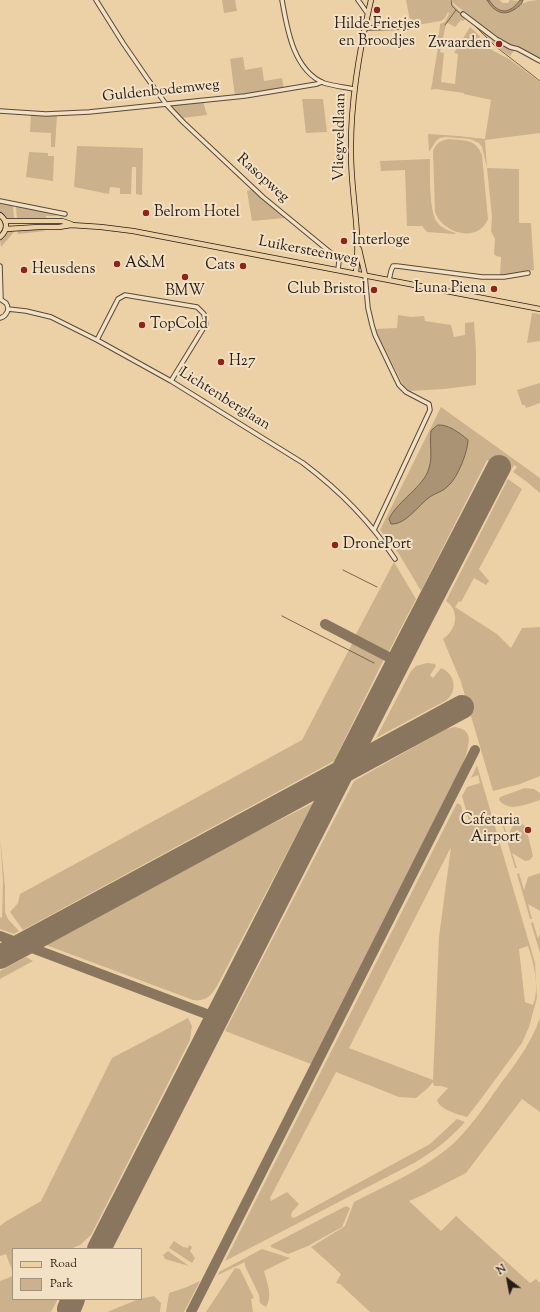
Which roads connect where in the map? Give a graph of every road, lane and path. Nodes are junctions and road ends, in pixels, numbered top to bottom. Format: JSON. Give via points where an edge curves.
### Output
{"nodes":[{"id":1,"x":96,"y":0,"type":"edge"},
{"id":2,"x":282,"y":0,"type":"edge"},
{"id":3,"x":358,"y":0,"type":"edge"},
{"id":4,"x":371,"y":0,"type":"edge"},
{"id":5,"x":368,"y":14,"type":"junction"},
{"id":6,"x":464,"y":14,"type":"dead end"},
{"id":7,"x":411,"y":27,"type":"dead end"},
{"id":8,"x":364,"y":28,"type":"junction"},
{"id":9,"x":540,"y":61,"type":"edge"},
{"id":10,"x":322,"y":82,"type":"junction"},
{"id":11,"x":354,"y":88,"type":"junction"},
{"id":12,"x":166,"y":104,"type":"junction"},
{"id":13,"x":0,"y":111,"type":"edge"},
{"id":14,"x":0,"y":201,"type":"edge"},
{"id":15,"x":0,"y":214,"type":"edge"},
{"id":16,"x":65,"y":214,"type":"dead end"},
{"id":17,"x":5,"y":221,"type":"junction"},
{"id":18,"x":72,"y":225,"type":"junction"},
{"id":19,"x":6,"y":229,"type":"junction"},
{"id":20,"x":0,"y":237,"type":"edge"},
{"id":21,"x":358,"y":247,"type":"junction"},
{"id":22,"x":0,"y":266,"type":"edge"},
{"id":23,"x":338,"y":270,"type":"junction"},
{"id":24,"x":528,"y":273,"type":"dead end"},
{"id":25,"x":356,"y":274,"type":"junction"},
{"id":26,"x":365,"y":275,"type":"junction"},
{"id":27,"x":389,"y":280,"type":"junction"},
{"id":28,"x":1,"y":299,"type":"edge"},
{"id":29,"x":8,"y":309,"type":"junction"},
{"id":30,"x":540,"y":309,"type":"edge"},
{"id":31,"x":0,"y":318,"type":"edge"},
{"id":32,"x":97,"y":340,"type":"junction"},
{"id":33,"x":172,"y":381,"type":"junction"},
{"id":34,"x":374,"y":530,"type":"junction"},
{"id":35,"x":395,"y":559,"type":"dead end"}],
"edges":[{"from":1,"to":12,"type":"street"},
{"from":2,"to":10,"type":"street","via":[[289,38],[294,50],[307,70]]},
{"from":3,"to":5,"type":"street"},
{"from":4,"to":5,"type":"main road","name":"Vliegveldlaan"},
{"from":5,"to":8,"type":"main road","name":"Vliegveldlaan"},
{"from":6,"to":9,"type":"street","via":[[503,43]]},
{"from":7,"to":8,"type":"street"},
{"from":8,"to":11,"type":"main road","name":"Vliegveldlaan"},
{"from":10,"to":11,"type":"street"},
{"from":10,"to":12,"type":"street","name":"Guldenbodemweg","via":[[245,96]]},
{"from":11,"to":21,"type":"main road","name":"Vliegveldlaan","via":[[350,155]]},
{"from":12,"to":13,"type":"street","name":"Guldenbodemweg","via":[[59,114]]},
{"from":12,"to":23,"type":"street","name":"Rasopweg","via":[[263,197],[336,257],[340,261]]},
{"from":14,"to":16,"type":"street"},
{"from":15,"to":17,"type":"main road"},
{"from":17,"to":18,"type":"main road","name":"Luikersteenweg","via":[[58,220]]},
{"from":17,"to":19,"type":"main road"},
{"from":18,"to":19,"type":"main road","name":"Luikersteenweg"},
{"from":18,"to":23,"type":"main road","name":"Luikersteenweg","via":[[101,226],[149,234]]},
{"from":19,"to":20,"type":"main road"},
{"from":21,"to":25,"type":"main road","name":"Vliegveldlaan"},
{"from":21,"to":26,"type":"main road","name":"Vliegveldlaan"},
{"from":22,"to":28,"type":"street"},
{"from":23,"to":25,"type":"main road","name":"Luikersteenweg"},
{"from":24,"to":27,"type":"street","via":[[482,277],[393,266]]},
{"from":25,"to":26,"type":"main road","name":"Luikersteenweg"},
{"from":26,"to":27,"type":"main road","name":"Luikersteenweg"},
{"from":26,"to":34,"type":"street","via":[[370,320],[378,341],[402,389],[429,404],[430,410]]},
{"from":27,"to":30,"type":"main road","name":"Luikersteenweg"},
{"from":28,"to":29,"type":"street"},
{"from":29,"to":31,"type":"street","via":[[6,315]]},
{"from":29,"to":32,"type":"street","name":"Lichtenberglaan","via":[[51,317]]},
{"from":32,"to":33,"type":"street","name":"Lichtenberglaan"},
{"from":32,"to":33,"type":"street","via":[[118,299],[125,295],[197,307],[204,314],[206,324]]},
{"from":33,"to":34,"type":"street","name":"Lichtenberglaan","via":[[303,463],[345,498]]},
{"from":34,"to":35,"type":"street","name":"Lichtenberglaan"}]}
